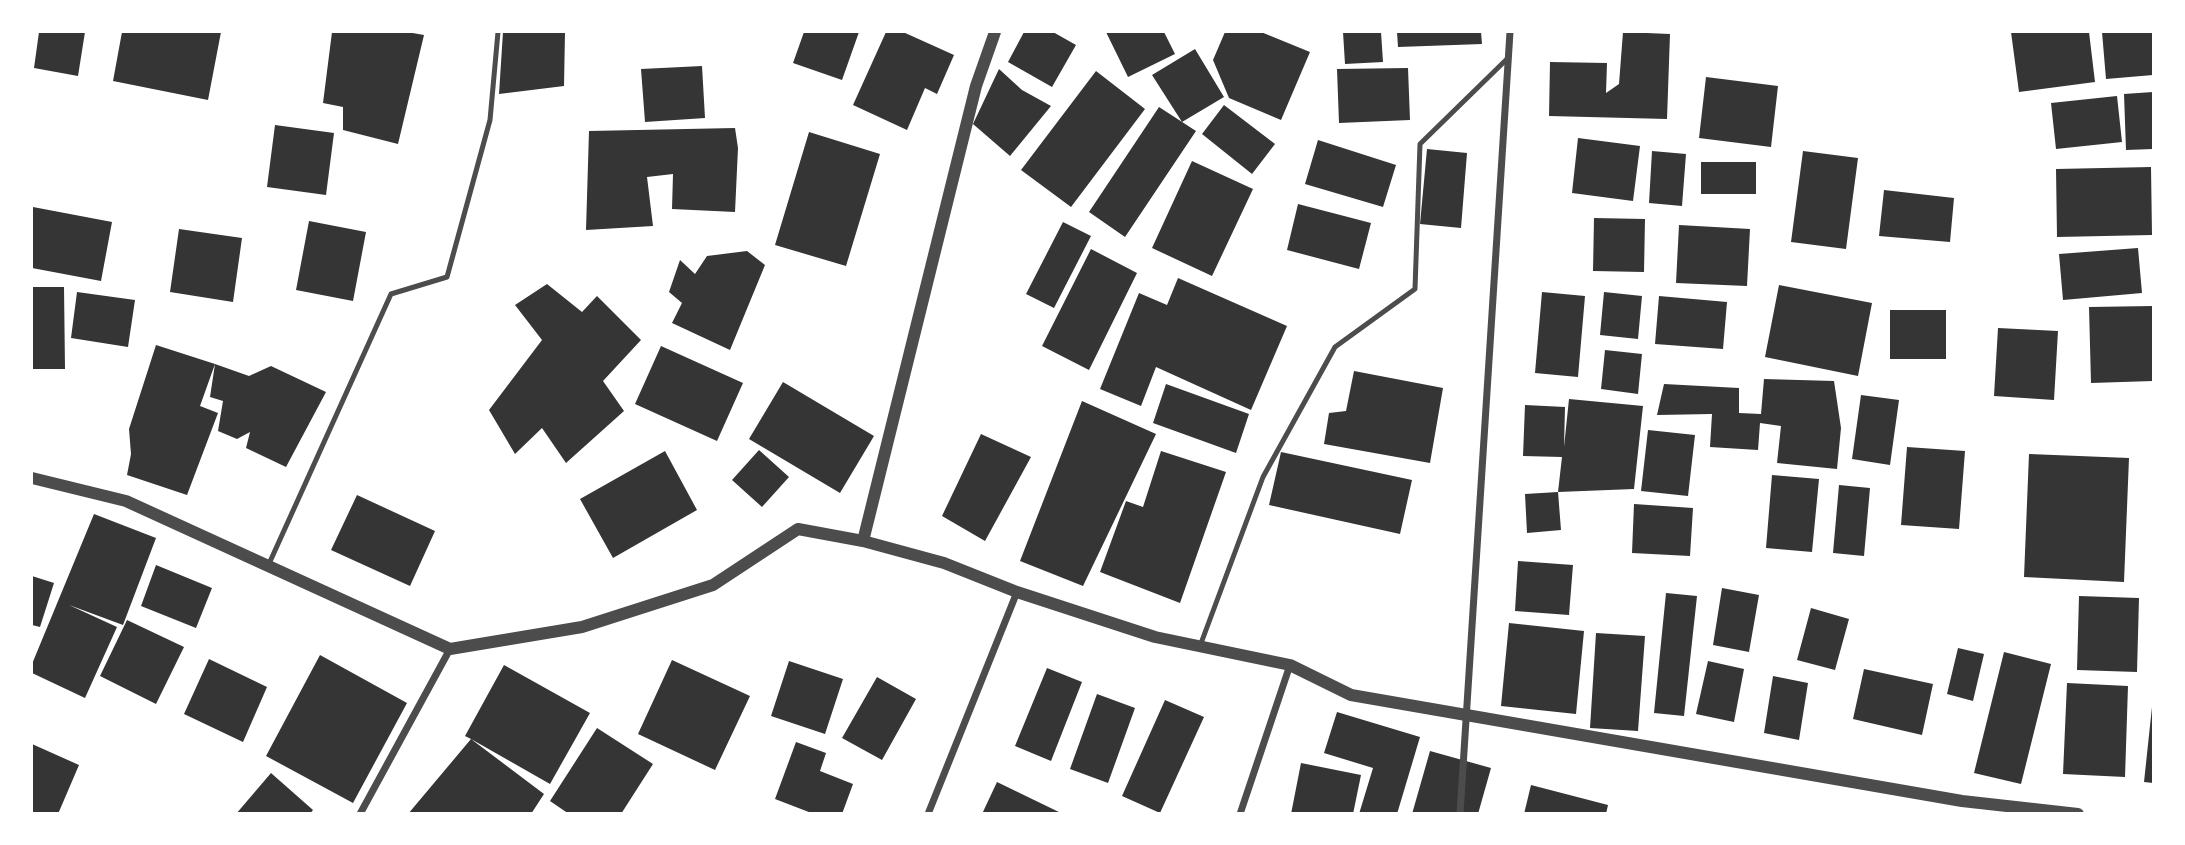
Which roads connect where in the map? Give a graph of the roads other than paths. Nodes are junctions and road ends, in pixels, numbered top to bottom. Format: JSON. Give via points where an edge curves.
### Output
{"nodes":[{"id":1,"x":498,"y":32,"type":"edge"},
{"id":2,"x":995,"y":32,"type":"edge"},
{"id":3,"x":1510,"y":32,"type":"edge"},
{"id":4,"x":1508,"y":58,"type":"junction"},
{"id":5,"x":32,"y":478,"type":"edge"},
{"id":6,"x":863,"y":541,"type":"junction"},
{"id":7,"x":268,"y":566,"type":"junction"},
{"id":8,"x":1017,"y":592,"type":"junction"},
{"id":9,"x":1200,"y":646,"type":"junction"},
{"id":10,"x":450,"y":649,"type":"junction"},
{"id":11,"x":1290,"y":665,"type":"junction"},
{"id":12,"x":1465,"y":716,"type":"junction"},
{"id":13,"x":360,"y":814,"type":"edge"},
{"id":14,"x":928,"y":814,"type":"edge"},
{"id":15,"x":1240,"y":814,"type":"edge"},
{"id":16,"x":1460,"y":814,"type":"edge"},
{"id":17,"x":2078,"y":814,"type":"edge"}],
"edges":[{"from":1,"to":7,"type":"lane","via":[[490,120],[447,277],[391,294]]},
{"from":2,"to":6,"type":"street","via":[[976,86]]},
{"from":3,"to":4,"type":"street"},
{"from":4,"to":9,"type":"lane","via":[[1420,144],[1415,289],[1335,347],[1263,477]]},
{"from":4,"to":12,"type":"street"},
{"from":5,"to":7,"type":"street","via":[[126,501]]},
{"from":6,"to":8,"type":"street","via":[[944,563]]},
{"from":6,"to":10,"type":"street","via":[[798,529],[713,585],[582,628]]},
{"from":7,"to":10,"type":"street"},
{"from":8,"to":9,"type":"street","via":[[1155,637]]},
{"from":8,"to":14,"type":"street"},
{"from":9,"to":11,"type":"street"},
{"from":10,"to":13,"type":"street"},
{"from":11,"to":12,"type":"street","via":[[1351,695]]},
{"from":11,"to":15,"type":"street"},
{"from":12,"to":16,"type":"street"},
{"from":12,"to":17,"type":"street","via":[[1962,801]]}]}
